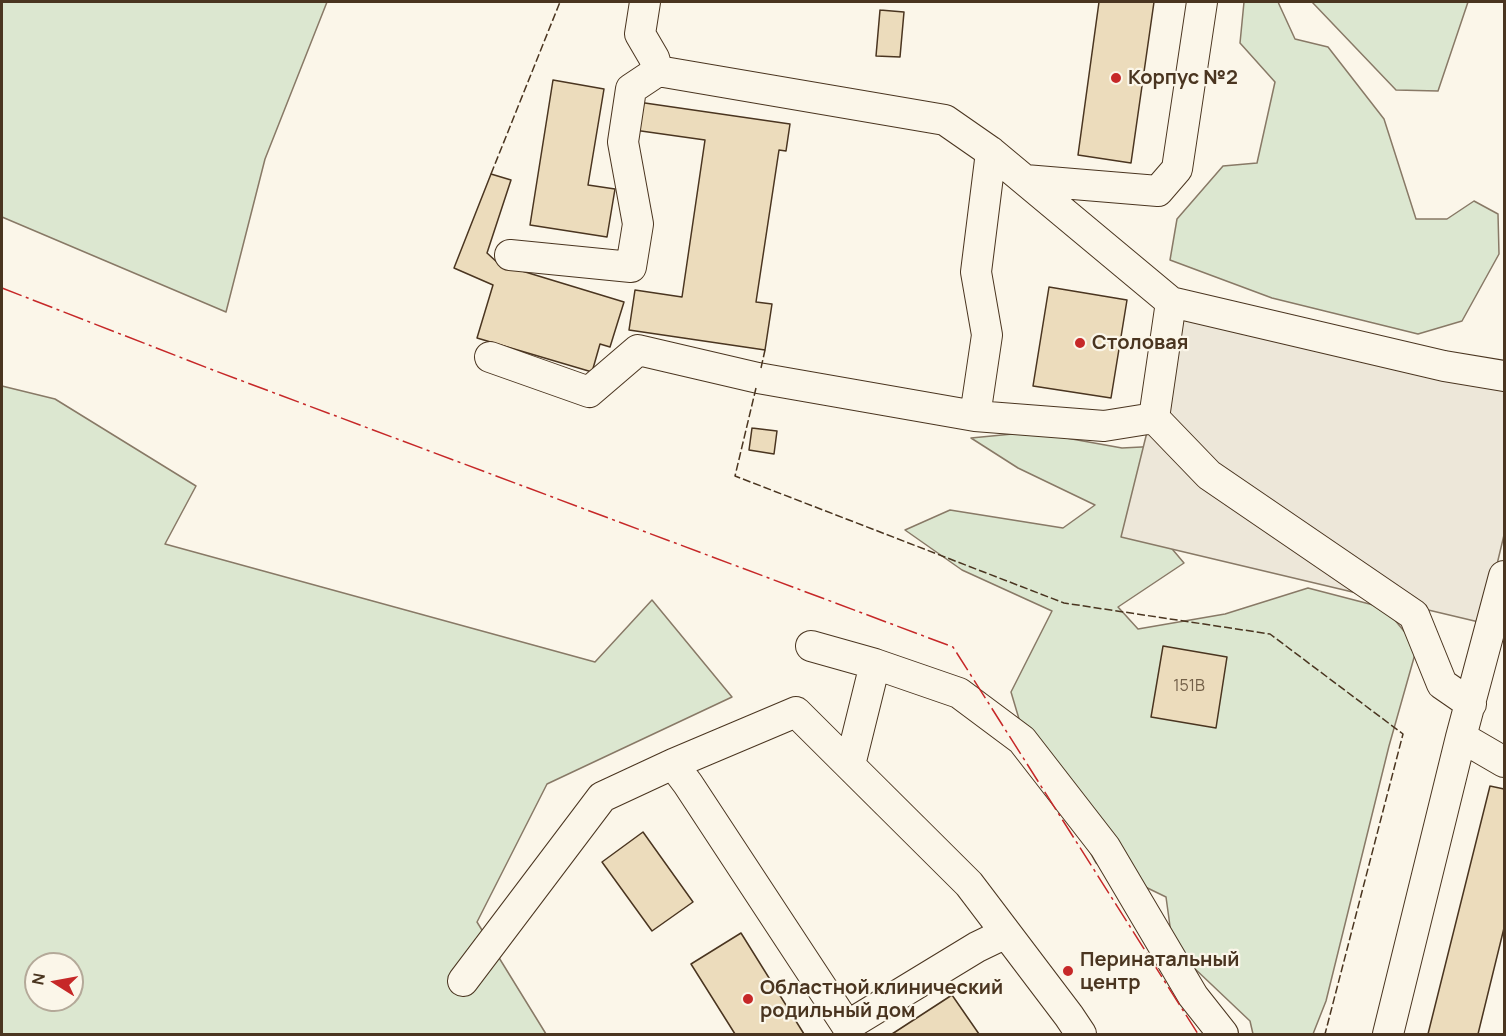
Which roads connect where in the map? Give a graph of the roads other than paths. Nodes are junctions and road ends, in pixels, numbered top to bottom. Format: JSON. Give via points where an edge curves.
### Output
{"nodes":[{"id":1,"x":645,"y":2,"type":"edge"},
{"id":2,"x":1202,"y":2,"type":"edge"},
{"id":3,"x":658,"y":71,"type":"junction"},
{"id":4,"x":991,"y":152,"type":"junction"},
{"id":5,"x":1025,"y":180,"type":"junction"},
{"id":6,"x":510,"y":255,"type":"dead end"},
{"id":7,"x":1172,"y":302,"type":"junction"},
{"id":8,"x":490,"y":357,"type":"dead end"},
{"id":9,"x":1504,"y":376,"type":"edge"},
{"id":10,"x":975,"y":417,"type":"junction"},
{"id":11,"x":1154,"y":418,"type":"junction"},
{"id":12,"x":1504,"y":576,"type":"edge"},
{"id":13,"x":811,"y":646,"type":"dead end"},
{"id":14,"x":875,"y":664,"type":"junction"},
{"id":15,"x":1471,"y":704,"type":"junction"},
{"id":16,"x":1461,"y":737,"type":"junction"},
{"id":17,"x":1504,"y":762,"type":"edge"},
{"id":18,"x":674,"y":764,"type":"junction"},
{"id":19,"x":850,"y":765,"type":"junction"},
{"id":20,"x":1006,"y":933,"type":"junction"},
{"id":21,"x":463,"y":981,"type":"dead end"},
{"id":22,"x":1081,"y":1035,"type":"edge"},
{"id":23,"x":1223,"y":1035,"type":"edge"},
{"id":24,"x":1388,"y":1035,"type":"edge"}],
"edges":[{"from":1,"to":3,"type":"street","via":[[640,34]]},
{"from":2,"to":5,"type":"street","via":[[1177,169],[1158,191]]},
{"from":3,"to":4,"type":"street","via":[[945,120]]},
{"from":3,"to":6,"type":"street","via":[[631,89],[623,142],[638,224],[631,267]]},
{"from":4,"to":5,"type":"street"},
{"from":4,"to":10,"type":"street","via":[[976,272],[987,335]]},
{"from":5,"to":7,"type":"street"},
{"from":7,"to":9,"type":"street","via":[[1444,366]]},
{"from":7,"to":11,"type":"street"},
{"from":8,"to":10,"type":"street","via":[[589,392],[638,350],[758,378]]},
{"from":10,"to":11,"type":"street","via":[[1104,426]]},
{"from":11,"to":15,"type":"street","via":[[1209,475],[1414,615],[1442,684]]},
{"from":12,"to":15,"type":"street"},
{"from":13,"to":14,"type":"street"},
{"from":14,"to":19,"type":"street"},
{"from":14,"to":23,"type":"street","via":[[959,693],[1022,740],[1105,847],[1193,996]]},
{"from":15,"to":16,"type":"street"},
{"from":16,"to":17,"type":"street"},
{"from":16,"to":24,"type":"street"},
{"from":18,"to":19,"type":"street","via":[[796,712]]},
{"from":18,"to":20,"type":"street","via":[[847,1026]]},
{"from":18,"to":21,"type":"street","via":[[602,797]]},
{"from":19,"to":20,"type":"street","via":[[969,884]]},
{"from":20,"to":22,"type":"street"}]}
